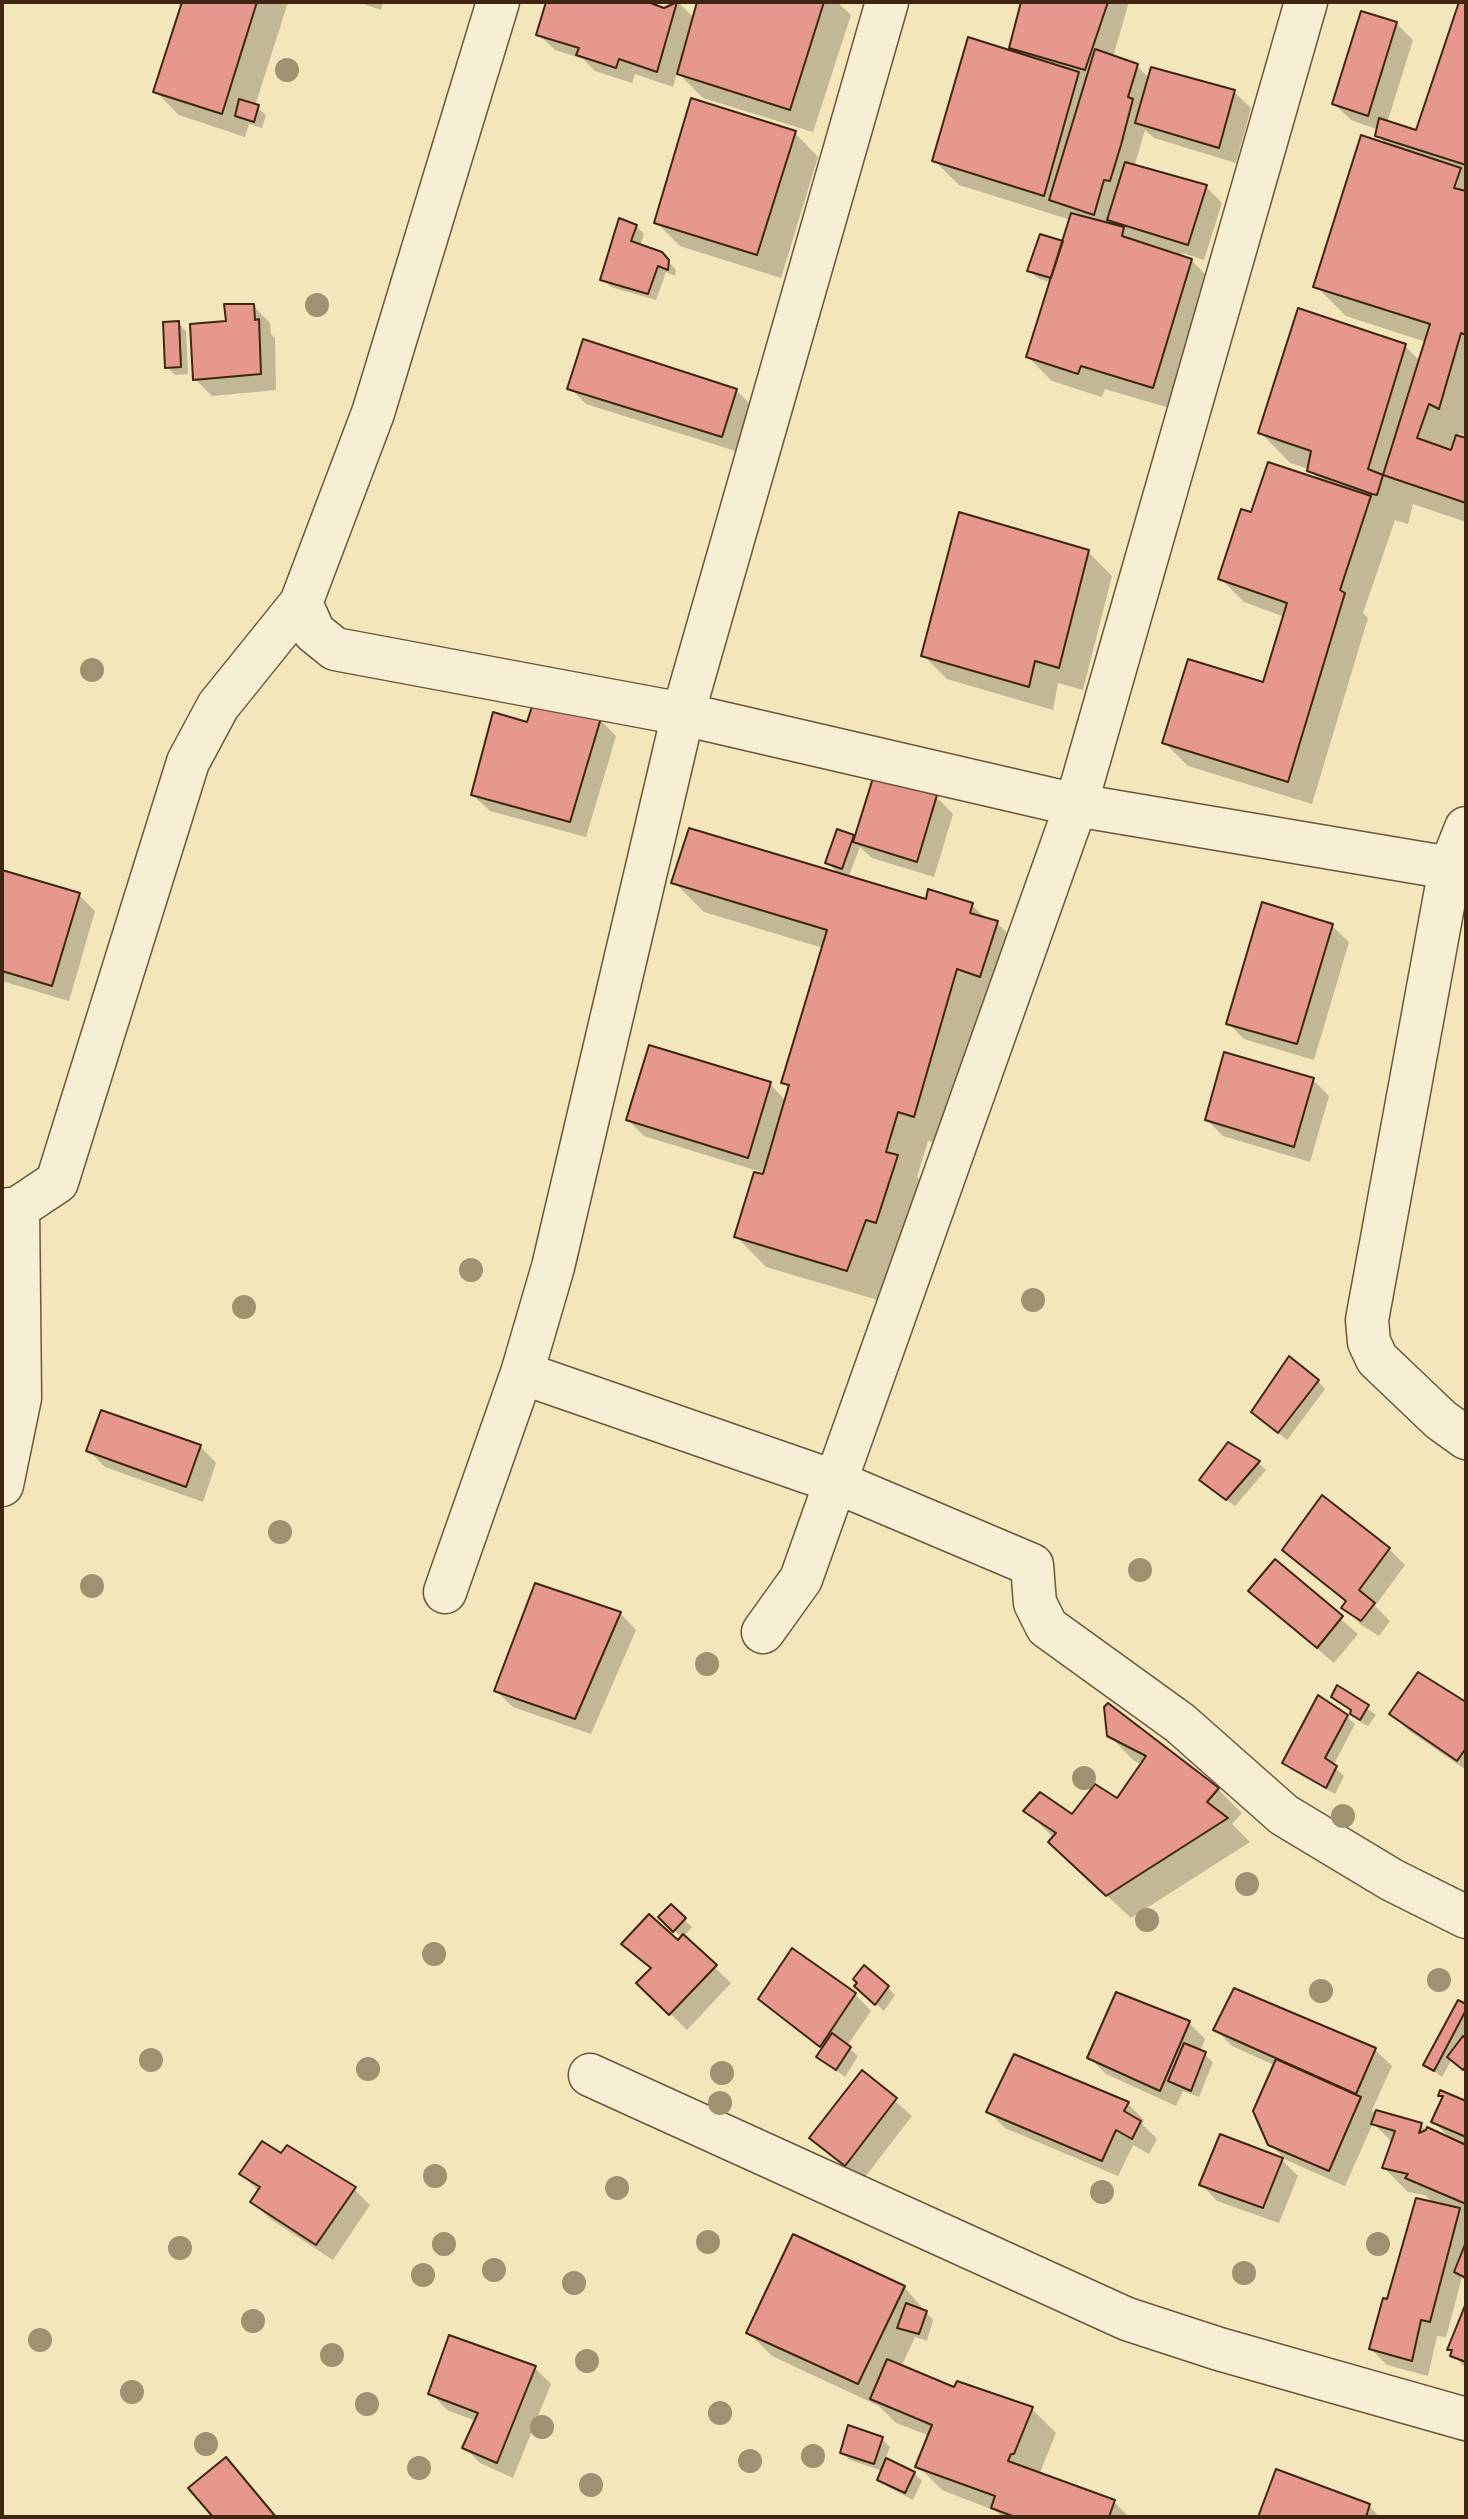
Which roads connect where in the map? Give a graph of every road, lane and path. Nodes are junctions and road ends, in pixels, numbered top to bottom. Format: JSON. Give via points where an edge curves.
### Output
{"nodes":[{"id":1,"x":498,"y":2,"type":"edge"},
{"id":2,"x":887,"y":2,"type":"edge"},
{"id":3,"x":1306,"y":2,"type":"edge"},
{"id":4,"x":301,"y":603,"type":"junction"},
{"id":5,"x":683,"y":714,"type":"junction"},
{"id":6,"x":1076,"y":805,"type":"junction"},
{"id":7,"x":1466,"y":828,"type":"edge"},
{"id":8,"x":1450,"y":868,"type":"junction"},
{"id":9,"x":10,"y":1209,"type":"edge"},
{"id":10,"x":522,"y":1373,"type":"junction"},
{"id":11,"x":1466,"y":1438,"type":"edge"},
{"id":12,"x":836,"y":1482,"type":"junction"},
{"id":13,"x":2,"y":1485,"type":"edge"},
{"id":14,"x":445,"y":1592,"type":"dead end"},
{"id":15,"x":763,"y":1632,"type":"dead end"},
{"id":16,"x":1466,"y":1917,"type":"edge"},
{"id":17,"x":590,"y":2075,"type":"dead end"},
{"id":18,"x":1466,"y":2419,"type":"edge"}],
"edges":[{"from":1,"to":4,"type":"street","via":[[373,413]]},
{"from":2,"to":5,"type":"street"},
{"from":3,"to":6,"type":"street"},
{"from":4,"to":5,"type":"street","via":[[314,632],[335,649]]},
{"from":4,"to":9,"type":"street","via":[[218,706],[188,762],[57,1182]]},
{"from":5,"to":6,"type":"street"},
{"from":5,"to":10,"type":"street","via":[[553,1267]]},
{"from":6,"to":8,"type":"street"},
{"from":6,"to":12,"type":"street"},
{"from":7,"to":8,"type":"street"},
{"from":8,"to":11,"type":"street","via":[[1367,1320],[1377,1359]]},
{"from":9,"to":13,"type":"street","via":[[20,1398]]},
{"from":10,"to":12,"type":"street"},
{"from":10,"to":14,"type":"street"},
{"from":12,"to":15,"type":"street","via":[[801,1579]]},
{"from":12,"to":16,"type":"street","via":[[1032,1565],[1035,1603],[1047,1627],[1180,1723],[1284,1815]]},
{"from":17,"to":18,"type":"street","via":[[1127,2319]]}]}
